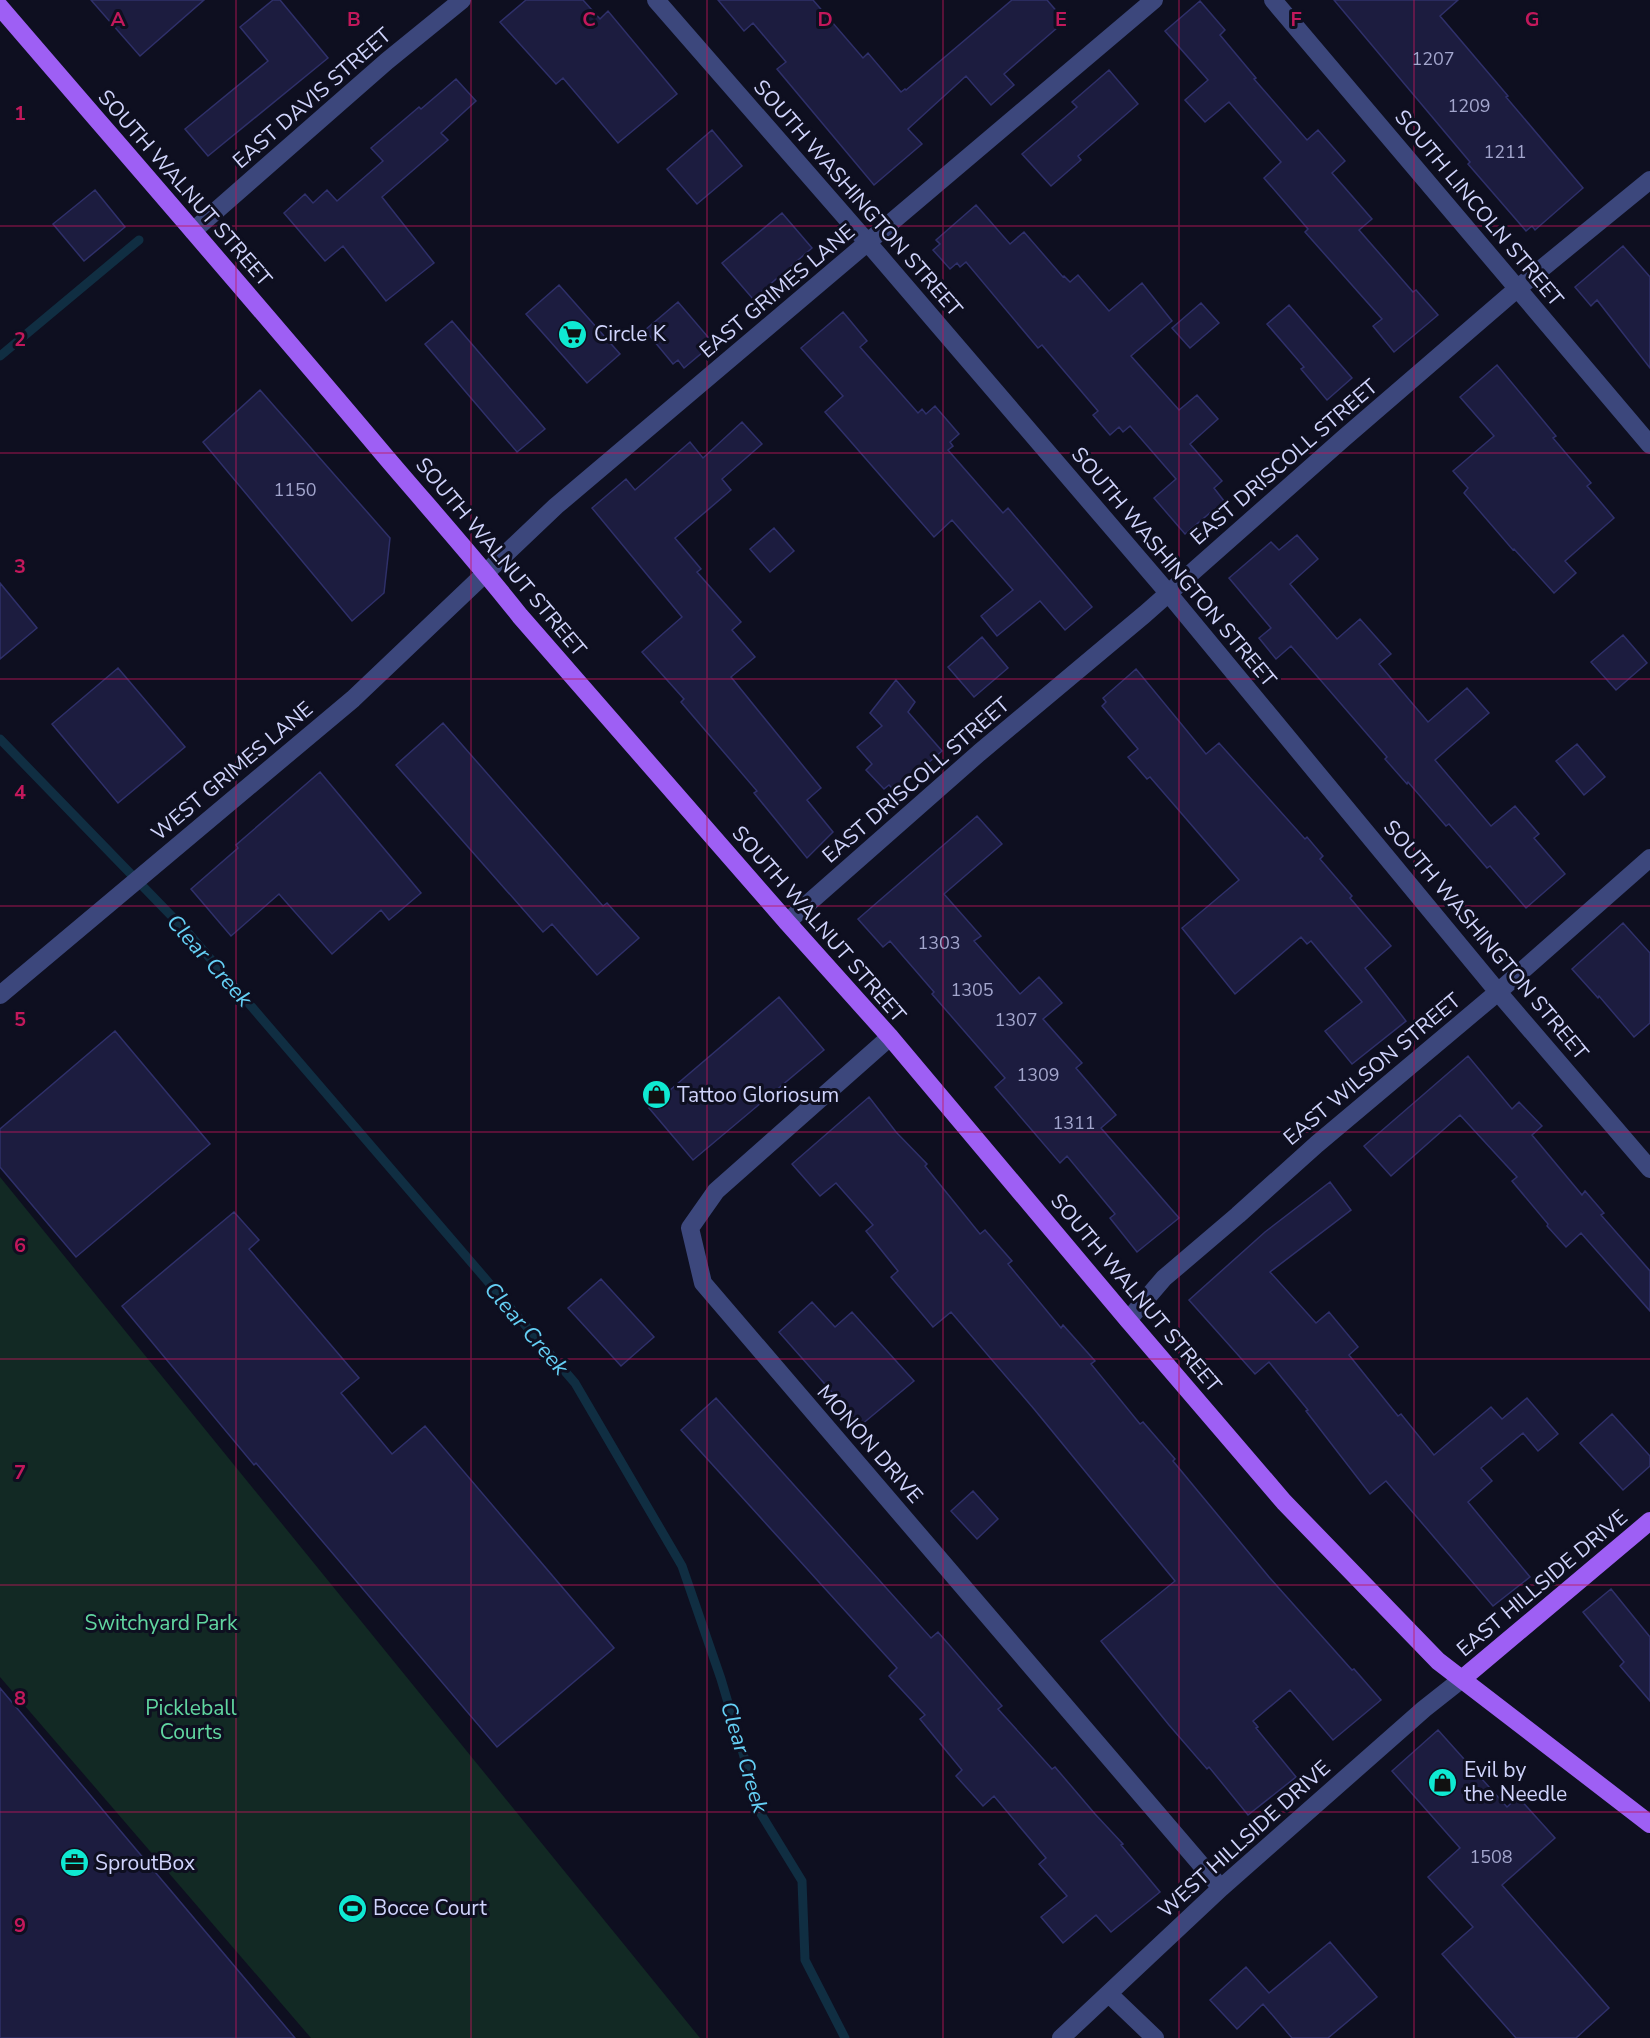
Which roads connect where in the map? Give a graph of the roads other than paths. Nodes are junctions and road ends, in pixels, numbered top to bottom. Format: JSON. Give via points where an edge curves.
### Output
{"nodes":[{"id":1,"x":462,"y":0,"type":"edge"},
{"id":2,"x":656,"y":0,"type":"edge"},
{"id":3,"x":1154,"y":0,"type":"edge"},
{"id":4,"x":1273,"y":0,"type":"edge"},
{"id":5,"x":0,"y":7,"type":"edge"},
{"id":6,"x":1650,"y":180,"type":"edge"},
{"id":7,"x":193,"y":231,"type":"junction"},
{"id":8,"x":868,"y":243,"type":"junction"},
{"id":9,"x":1518,"y":288,"type":"junction"},
{"id":10,"x":1650,"y":445,"type":"edge"},
{"id":11,"x":487,"y":573,"type":"junction"},
{"id":12,"x":1169,"y":594,"type":"junction"},
{"id":13,"x":1650,"y":858,"type":"edge"},
{"id":14,"x":787,"y":922,"type":"junction"},
{"id":15,"x":1498,"y":992,"type":"junction"},
{"id":16,"x":0,"y":995,"type":"edge"},
{"id":17,"x":890,"y":1037,"type":"junction"},
{"id":18,"x":1650,"y":1169,"type":"edge"},
{"id":19,"x":1128,"y":1320,"type":"junction"},
{"id":20,"x":1650,"y":1521,"type":"edge"},
{"id":21,"x":1462,"y":1679,"type":"junction"},
{"id":22,"x":1650,"y":1824,"type":"edge"},
{"id":23,"x":1221,"y":1888,"type":"junction"},
{"id":24,"x":1109,"y":1994,"type":"junction"},
{"id":25,"x":1061,"y":2038,"type":"edge"},
{"id":26,"x":1155,"y":2038,"type":"edge"}],
"edges":[{"from":1,"to":7,"type":"street","name":"EAST DAVIS STREET"},
{"from":2,"to":8,"type":"street","name":"SOUTH WASHINGTON STREET"},
{"from":3,"to":8,"type":"street","name":"EAST GRIMES LANE"},
{"from":4,"to":9,"type":"street","name":"SOUTH LINCOLN STREET"},
{"from":5,"to":7,"type":"main road","name":"SOUTH WALNUT STREET"},
{"from":6,"to":9,"type":"street","name":"EAST DRISCOLL STREET"},
{"from":7,"to":11,"type":"main road","name":"SOUTH WALNUT STREET"},
{"from":8,"to":11,"type":"street","name":"EAST GRIMES LANE","via":[[556,506]]},
{"from":8,"to":12,"type":"street","name":"SOUTH WASHINGTON STREET"},
{"from":9,"to":10,"type":"street","name":"SOUTH LINCOLN STREET"},
{"from":9,"to":12,"type":"street","name":"EAST DRISCOLL STREET"},
{"from":11,"to":14,"type":"main road","name":"SOUTH WALNUT STREET","via":[[520,616]]},
{"from":11,"to":16,"type":"street","name":"WEST GRIMES LANE","via":[[353,699]]},
{"from":12,"to":14,"type":"street","name":"EAST DRISCOLL STREET","via":[[979,753]]},
{"from":12,"to":15,"type":"street","name":"SOUTH WASHINGTON STREET"},
{"from":13,"to":15,"type":"street","name":"EAST WILSON STREET"},
{"from":14,"to":17,"type":"main road","name":"SOUTH WALNUT STREET"},
{"from":15,"to":18,"type":"street","name":"SOUTH WASHINGTON STREET"},
{"from":15,"to":19,"type":"street","name":"EAST WILSON STREET","via":[[1164,1278]]},
{"from":17,"to":19,"type":"main road","name":"SOUTH WALNUT STREET"},
{"from":17,"to":23,"type":"street","name":"MONON DRIVE","via":[[716,1191],[690,1228],[703,1283]]},
{"from":19,"to":21,"type":"main road","name":"SOUTH WALNUT STREET","via":[[1284,1502],[1438,1661]]},
{"from":20,"to":21,"type":"main road","name":"EAST HILLSIDE DRIVE"},
{"from":21,"to":22,"type":"main road","name":"SOUTH WALNUT STREET"},
{"from":21,"to":23,"type":"street","name":"WEST HILLSIDE DRIVE"},
{"from":23,"to":24,"type":"street","name":"WEST HILLSIDE DRIVE"},
{"from":24,"to":25,"type":"street","name":"WEST HILLSIDE DRIVE"},
{"from":24,"to":26,"type":"street"}]}
